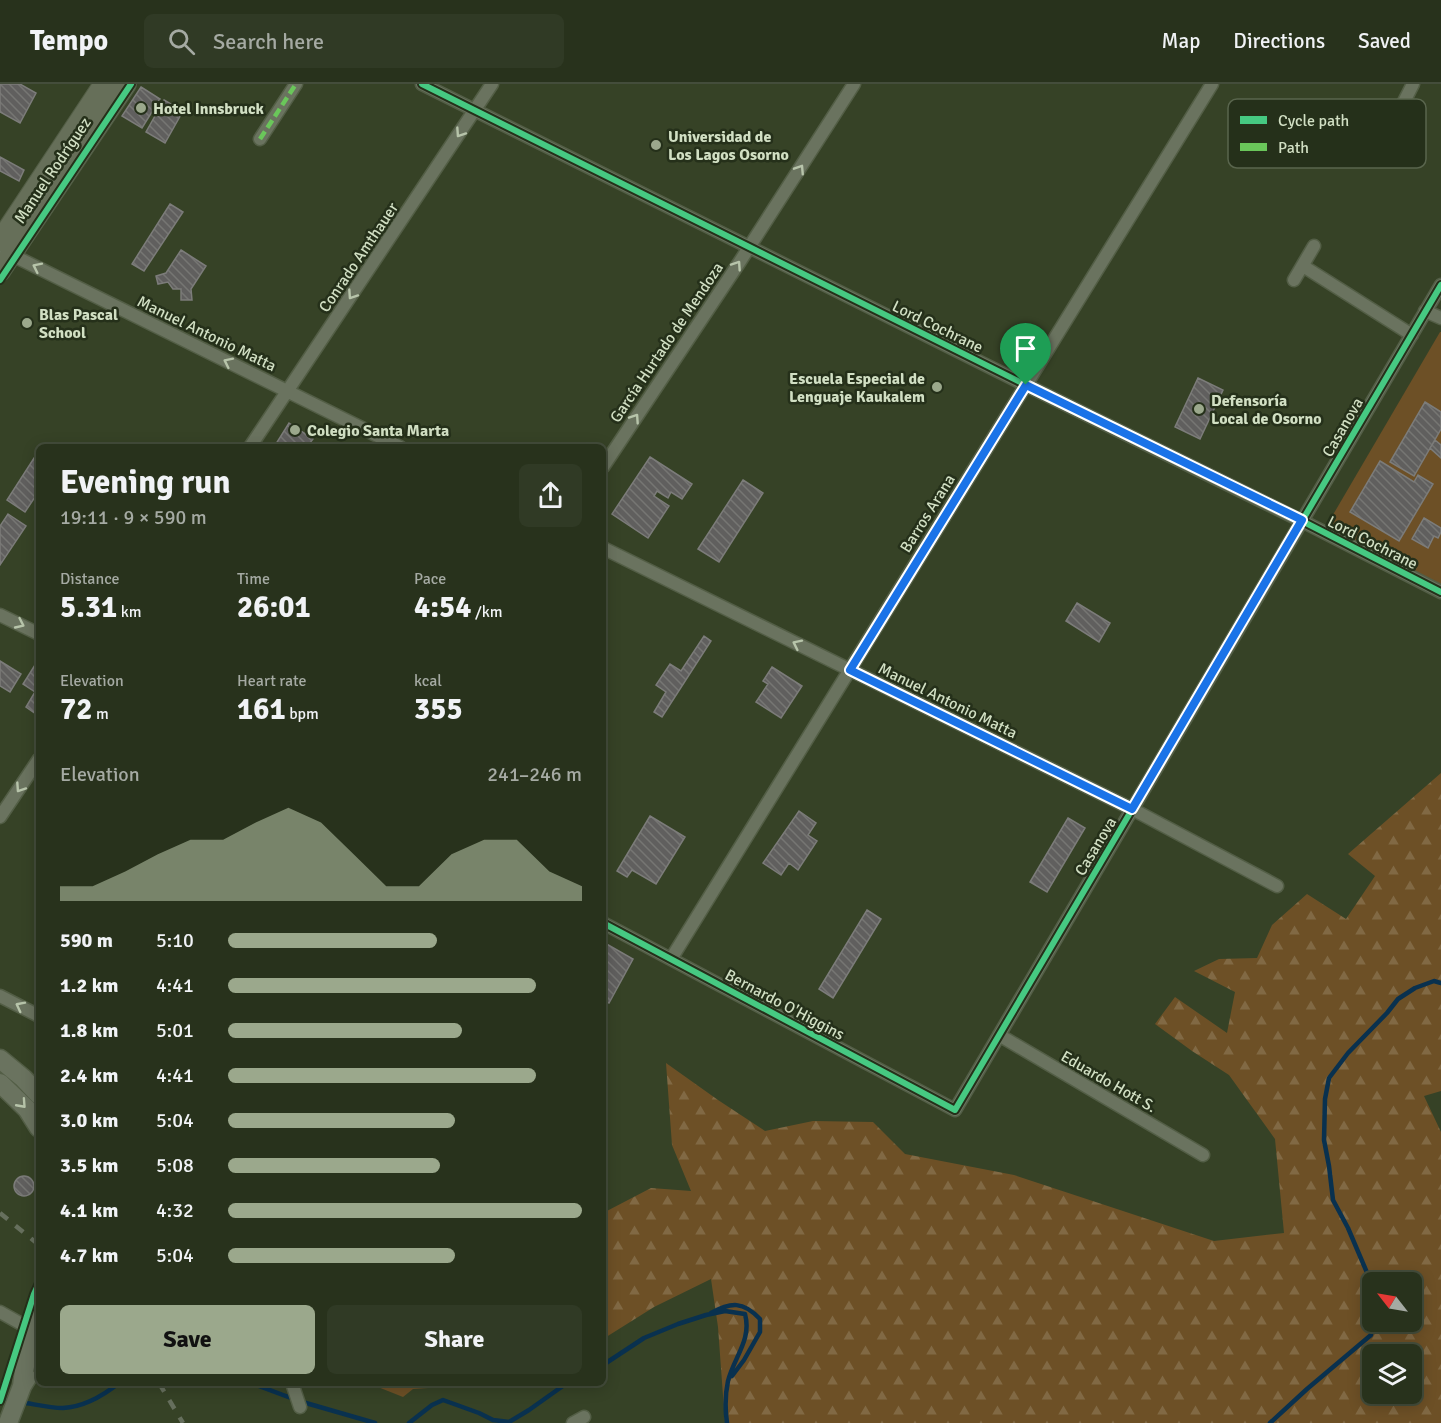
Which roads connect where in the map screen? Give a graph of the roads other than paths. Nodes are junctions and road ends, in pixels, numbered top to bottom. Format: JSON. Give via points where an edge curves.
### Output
{"nodes":[{"id":1,"x":104,"y":84,"type":"edge"},
{"id":2,"x":126,"y":84,"type":"edge"},
{"id":3,"x":296,"y":84,"type":"edge"},
{"id":4,"x":422,"y":84,"type":"edge"},
{"id":5,"x":492,"y":84,"type":"edge"},
{"id":6,"x":854,"y":84,"type":"edge"},
{"id":7,"x":1212,"y":84,"type":"edge"},
{"id":8,"x":1413,"y":84,"type":"edge"},
{"id":9,"x":1405,"y":99,"type":"edge"},
{"id":10,"x":475,"y":110,"type":"junction"},
{"id":11,"x":260,"y":139,"type":"dead end"},
{"id":12,"x":1314,"y":246,"type":"dead end"},
{"id":13,"x":749,"y":247,"type":"junction"},
{"id":14,"x":4,"y":248,"type":"edge"},
{"id":15,"x":1303,"y":266,"type":"junction"},
{"id":16,"x":0,"y":271,"type":"edge"},
{"id":17,"x":1294,"y":280,"type":"dead end"},
{"id":18,"x":1441,"y":285,"type":"edge"},
{"id":19,"x":1425,"y":311,"type":"junction"},
{"id":20,"x":1441,"y":318,"type":"edge"},
{"id":21,"x":1412,"y":335,"type":"junction"},
{"id":22,"x":1026,"y":385,"type":"junction"},
{"id":23,"x":288,"y":392,"type":"junction"},
{"id":24,"x":252,"y":444,"type":"edge"},
{"id":25,"x":394,"y":444,"type":"edge"},
{"id":26,"x":606,"y":462,"type":"edge"},
{"id":27,"x":1302,"y":520,"type":"junction"},
{"id":28,"x":606,"y":549,"type":"edge"},
{"id":29,"x":1441,"y":592,"type":"edge"},
{"id":30,"x":0,"y":615,"type":"edge"},
{"id":31,"x":36,"y":633,"type":"edge"},
{"id":32,"x":850,"y":670,"type":"junction"},
{"id":33,"x":36,"y":763,"type":"edge"},
{"id":34,"x":1132,"y":809,"type":"junction"},
{"id":35,"x":0,"y":817,"type":"edge"},
{"id":36,"x":1277,"y":886,"type":"dead end"},
{"id":37,"x":606,"y":925,"type":"edge"},
{"id":38,"x":671,"y":959,"type":"junction"},
{"id":39,"x":0,"y":996,"type":"edge"},
{"id":40,"x":36,"y":1014,"type":"edge"},
{"id":41,"x":999,"y":1035,"type":"junction"},
{"id":42,"x":0,"y":1059,"type":"edge"},
{"id":43,"x":0,"y":1083,"type":"edge"},
{"id":44,"x":36,"y":1092,"type":"edge"},
{"id":45,"x":955,"y":1110,"type":"joint"},
{"id":46,"x":36,"y":1123,"type":"edge"},
{"id":47,"x":1203,"y":1155,"type":"dead end"},
{"id":48,"x":0,"y":1312,"type":"edge"},
{"id":49,"x":36,"y":1323,"type":"edge"},
{"id":50,"x":34,"y":1331,"type":"junction"},
{"id":51,"x":36,"y":1359,"type":"edge"},
{"id":52,"x":22,"y":1386,"type":"junction"},
{"id":53,"x":294,"y":1388,"type":"edge"},
{"id":54,"x":300,"y":1407,"type":"dead end"},
{"id":55,"x":10,"y":1417,"type":"edge"}],
"edges":[{"from":1,"to":14,"type":"main road","name":"Manuel Rodríguez"},
{"from":2,"to":14,"type":"main road","name":"Manuel Rodríguez"},
{"from":3,"to":11,"type":"street"},
{"from":4,"to":10,"type":"street","name":"Lord Cochrane"},
{"from":5,"to":10,"type":"street","name":"Conrado Amthauer"},
{"from":13,"to":6,"type":"street","name":"García Hurtado de Mendoza","one_way":true},
{"from":7,"to":22,"type":"street","name":"Barros Arana"},
{"from":8,"to":9,"type":"street"},
{"from":10,"to":13,"type":"street","name":"Lord Cochrane"},
{"from":10,"to":23,"type":"street","name":"Conrado Amthauer","one_way":true},
{"from":12,"to":15,"type":"street"},
{"from":13,"to":22,"type":"street","name":"Lord Cochrane"},
{"from":26,"to":13,"type":"street","name":"García Hurtado de Mendoza","one_way":true},
{"from":14,"to":16,"type":"main road","name":"Manuel Rodríguez"},
{"from":23,"to":14,"type":"street","name":"Manuel Antonio Matta","one_way":true},
{"from":15,"to":17,"type":"street"},
{"from":15,"to":21,"type":"street"},
{"from":18,"to":19,"type":"street","name":"Casanova"},
{"from":19,"to":20,"type":"street"},
{"from":19,"to":21,"type":"street","name":"Casanova"},
{"from":21,"to":27,"type":"street","name":"Casanova"},
{"from":22,"to":27,"type":"street","name":"Lord Cochrane"},
{"from":22,"to":32,"type":"street","name":"Barros Arana"},
{"from":23,"to":24,"type":"street","name":"Conrado Amthauer"},
{"from":23,"to":25,"type":"street","name":"Manuel Antonio Matta"},
{"from":27,"to":29,"type":"street","name":"Lord Cochrane"},
{"from":27,"to":34,"type":"street","name":"Casanova"},
{"from":32,"to":28,"type":"street","name":"Manuel Antonio Matta","one_way":true},
{"from":30,"to":31,"type":"street","one_way":true},
{"from":32,"to":34,"type":"street","name":"Manuel Antonio Matta"},
{"from":32,"to":38,"type":"street","name":"Barros Arana"},
{"from":33,"to":35,"type":"street","one_way":true},
{"from":34,"to":36,"type":"street","name":"Manuel Antonio Matta"},
{"from":34,"to":41,"type":"street","name":"Casanova"},
{"from":37,"to":38,"type":"street","name":"Bernardo O'Higgins"},
{"from":38,"to":45,"type":"street","name":"Bernardo O'Higgins"},
{"from":40,"to":39,"type":"street","one_way":true},
{"from":41,"to":45,"type":"street","name":"Casanova"},
{"from":41,"to":47,"type":"street","name":"Eduardo Hott S."},
{"from":42,"to":44,"type":"main road"},
{"from":43,"to":46,"type":"main road","one_way":true},
{"from":48,"to":50,"type":"street"},
{"from":49,"to":50,"type":"main road"},
{"from":50,"to":52,"type":"main road"},
{"from":51,"to":52,"type":"main road"},
{"from":52,"to":55,"type":"main road"},
{"from":53,"to":54,"type":"street"}]}
